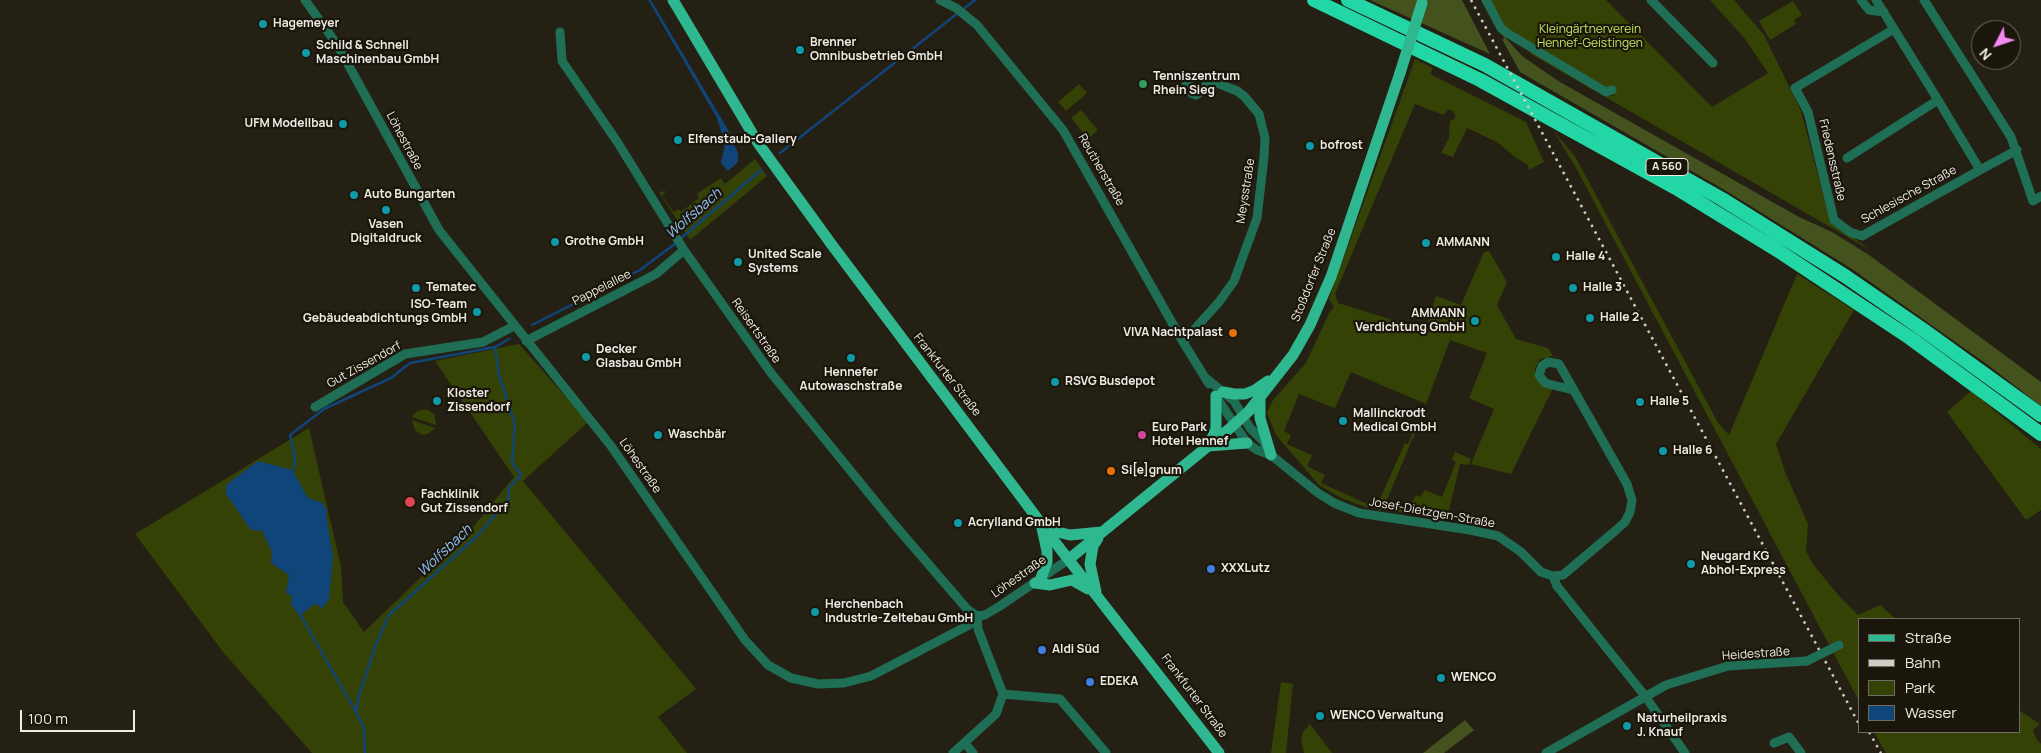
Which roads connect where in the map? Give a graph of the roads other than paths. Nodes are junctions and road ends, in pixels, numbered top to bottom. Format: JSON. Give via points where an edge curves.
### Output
{"nodes":[{"id":1,"x":305,"y":0,"type":"edge"},
{"id":2,"x":673,"y":0,"type":"edge"},
{"id":3,"x":940,"y":0,"type":"edge"},
{"id":4,"x":1314,"y":0,"type":"edge"},
{"id":5,"x":1348,"y":0,"type":"edge"},
{"id":6,"x":1486,"y":0,"type":"edge"},
{"id":7,"x":1651,"y":0,"type":"edge"},
{"id":8,"x":1861,"y":0,"type":"edge"},
{"id":9,"x":1876,"y":0,"type":"edge"},
{"id":10,"x":1924,"y":0,"type":"edge"},
{"id":11,"x":1422,"y":1,"type":"edge"},
{"id":12,"x":1884,"y":12,"type":"junction"},
{"id":13,"x":1894,"y":29,"type":"junction"},
{"id":14,"x":560,"y":32,"type":"dead end"},
{"id":15,"x":1714,"y":62,"type":"dead end"},
{"id":16,"x":1210,"y":80,"type":"dead end"},
{"id":17,"x":1612,"y":90,"type":"dead end"},
{"id":18,"x":1938,"y":100,"type":"junction"},
{"id":19,"x":2017,"y":150,"type":"junction"},
{"id":20,"x":1847,"y":158,"type":"dead end"},
{"id":21,"x":1980,"y":170,"type":"junction"},
{"id":22,"x":2041,"y":196,"type":"edge"},
{"id":23,"x":1850,"y":232,"type":"joint"},
{"id":24,"x":680,"y":244,"type":"junction"},
{"id":25,"x":514,"y":326,"type":"junction"},
{"id":26,"x":526,"y":341,"type":"junction"},
{"id":27,"x":1183,"y":342,"type":"junction"},
{"id":28,"x":1281,"y":371,"type":"junction"},
{"id":29,"x":1573,"y":390,"type":"dead end"},
{"id":30,"x":1219,"y":394,"type":"junction"},
{"id":31,"x":1260,"y":397,"type":"junction"},
{"id":32,"x":315,"y":407,"type":"dead end"},
{"id":33,"x":2041,"y":415,"type":"edge"},
{"id":34,"x":1238,"y":420,"type":"junction"},
{"id":35,"x":2041,"y":434,"type":"edge"},
{"id":36,"x":1247,"y":443,"type":"junction"},
{"id":37,"x":1208,"y":446,"type":"junction"},
{"id":38,"x":1271,"y":455,"type":"junction"},
{"id":39,"x":1043,"y":525,"type":"junction"},
{"id":40,"x":1102,"y":532,"type":"junction"},
{"id":41,"x":1069,"y":559,"type":"junction"},
{"id":42,"x":1553,"y":576,"type":"junction"},
{"id":43,"x":1038,"y":580,"type":"junction"},
{"id":44,"x":1097,"y":596,"type":"junction"},
{"id":45,"x":977,"y":616,"type":"junction"},
{"id":46,"x":1839,"y":645,"type":"dead end"},
{"id":47,"x":1003,"y":694,"type":"junction"},
{"id":48,"x":1645,"y":696,"type":"junction"},
{"id":49,"x":965,"y":743,"type":"junction"},
{"id":50,"x":1774,"y":743,"type":"dead end"},
{"id":51,"x":954,"y":753,"type":"edge"},
{"id":52,"x":973,"y":753,"type":"edge"},
{"id":53,"x":1106,"y":753,"type":"edge"},
{"id":54,"x":1220,"y":753,"type":"edge"},
{"id":55,"x":1546,"y":753,"type":"edge"},
{"id":56,"x":1685,"y":753,"type":"edge"},
{"id":57,"x":1801,"y":753,"type":"edge"}],
"edges":[{"from":1,"to":25,"type":"street","name":"Löhestraße","via":[[338,46],[435,223]]},
{"from":2,"to":39,"type":"main road","name":"Frankfurter Straße","via":[[766,154]]},
{"from":3,"to":27,"type":"street","name":"Reutherstraße","via":[[977,25],[1064,130]]},
{"from":4,"to":35,"type":"highway","number":"A 560","via":[[1488,85],[1676,188],[1870,311]]},
{"from":5,"to":33,"type":"highway","number":"A 560","via":[[1485,65],[1722,199],[1845,276]]},
{"from":6,"to":17,"type":"street","via":[[1507,33],[1606,92]]},
{"from":7,"to":15,"type":"street"},
{"from":8,"to":12,"type":"street","via":[[1869,10]]},
{"from":9,"to":12,"type":"street"},
{"from":10,"to":19,"type":"street"},
{"from":11,"to":28,"type":"main road","name":"Stoßdorfer Straße","bridge":true,"via":[[1324,294],[1300,343]]},
{"from":12,"to":13,"type":"street"},
{"from":13,"to":18,"type":"street"},
{"from":13,"to":23,"type":"street","name":"Friedensstraße","via":[[1795,88],[1808,112],[1834,220]]},
{"from":14,"to":24,"type":"street","name":"Reisertstraße","via":[[562,61],[618,143]]},
{"from":16,"to":27,"type":"street","name":"Meysstraße","via":[[1237,91],[1254,106],[1265,138],[1264,157],[1257,218],[1234,281]]},
{"from":18,"to":20,"type":"street"},
{"from":18,"to":21,"type":"street"},
{"from":19,"to":21,"type":"street","name":"Schlesische Straße"},
{"from":19,"to":22,"type":"street","via":[[2033,201]]},
{"from":21,"to":23,"type":"street","name":"Schlesische Straße","via":[[1862,236]]},
{"from":24,"to":26,"type":"street","name":"Pappelallee","via":[[656,274]]},
{"from":24,"to":45,"type":"street","name":"Reisertstraße","via":[[771,373],[910,542],[968,610]]},
{"from":25,"to":26,"type":"street","name":"Löhestraße"},
{"from":25,"to":32,"type":"street","name":"Gut Zissendorf","via":[[483,342],[405,354]]},
{"from":26,"to":45,"type":"street","name":"Löhestraße","via":[[611,446],[745,640],[768,666],[791,678],[818,684],[844,683],[871,676],[969,625]]},
{"from":27,"to":30,"type":"street","name":"Reutherstraße"},
{"from":28,"to":30,"type":"main road","via":[[1255,390]]},
{"from":28,"to":31,"type":"main road","name":"Stoßdorfer Straße"},
{"from":29,"to":42,"type":"street","via":[[1627,484],[1632,500],[1625,522],[1563,575]]},
{"from":30,"to":34,"type":"street","name":"Reutherstraße"},
{"from":30,"to":37,"type":"main road","via":[[1216,429]]},
{"from":31,"to":34,"type":"main road","name":"Stoßdorfer Straße"},
{"from":31,"to":38,"type":"main road","via":[[1260,418]]},
{"from":34,"to":36,"type":"street","name":"Reutherstraße"},
{"from":34,"to":37,"type":"main road","name":"Stoßdorfer Straße"},
{"from":34,"to":38,"type":"street","name":"Josef-Dietzgen-Straße","via":[[1263,440]]},
{"from":36,"to":37,"type":"main road"},
{"from":36,"to":38,"type":"street"},
{"from":37,"to":40,"type":"main road","name":"Stoßdorfer Straße"},
{"from":38,"to":42,"type":"street","name":"Josef-Dietzgen-Straße","via":[[1334,503],[1358,513],[1498,536],[1541,572]]},
{"from":39,"to":40,"type":"main road","via":[[1070,535]]},
{"from":39,"to":41,"type":"main road","name":"Frankfurter Straße"},
{"from":39,"to":43,"type":"main road","via":[[1047,562]]},
{"from":40,"to":41,"type":"main road","name":"Stoßdorfer Straße"},
{"from":40,"to":44,"type":"main road","via":[[1093,546],[1090,564]]},
{"from":41,"to":43,"type":"street","name":"Löhestraße"},
{"from":41,"to":44,"type":"main road","name":"Frankfurter Straße"},
{"from":42,"to":48,"type":"street","via":[[1557,586]]},
{"from":43,"to":44,"type":"main road","via":[[1050,584],[1072,580]]},
{"from":43,"to":45,"type":"street","name":"Löhestraße","via":[[985,615]]},
{"from":44,"to":54,"type":"main road","name":"Frankfurter Straße"},
{"from":45,"to":47,"type":"street","via":[[978,629]]},
{"from":46,"to":48,"type":"street","name":"Heidestraße","bridge":true,"via":[[1808,662],[1728,666],[1666,685]]},
{"from":47,"to":49,"type":"street","via":[[996,714]]},
{"from":47,"to":53,"type":"street","via":[[1060,699]]},
{"from":48,"to":55,"type":"street","name":"Heidestraße"},
{"from":48,"to":56,"type":"street"},
{"from":49,"to":51,"type":"street"},
{"from":49,"to":52,"type":"street"},
{"from":50,"to":57,"type":"street","via":[[1789,736]]}]}
